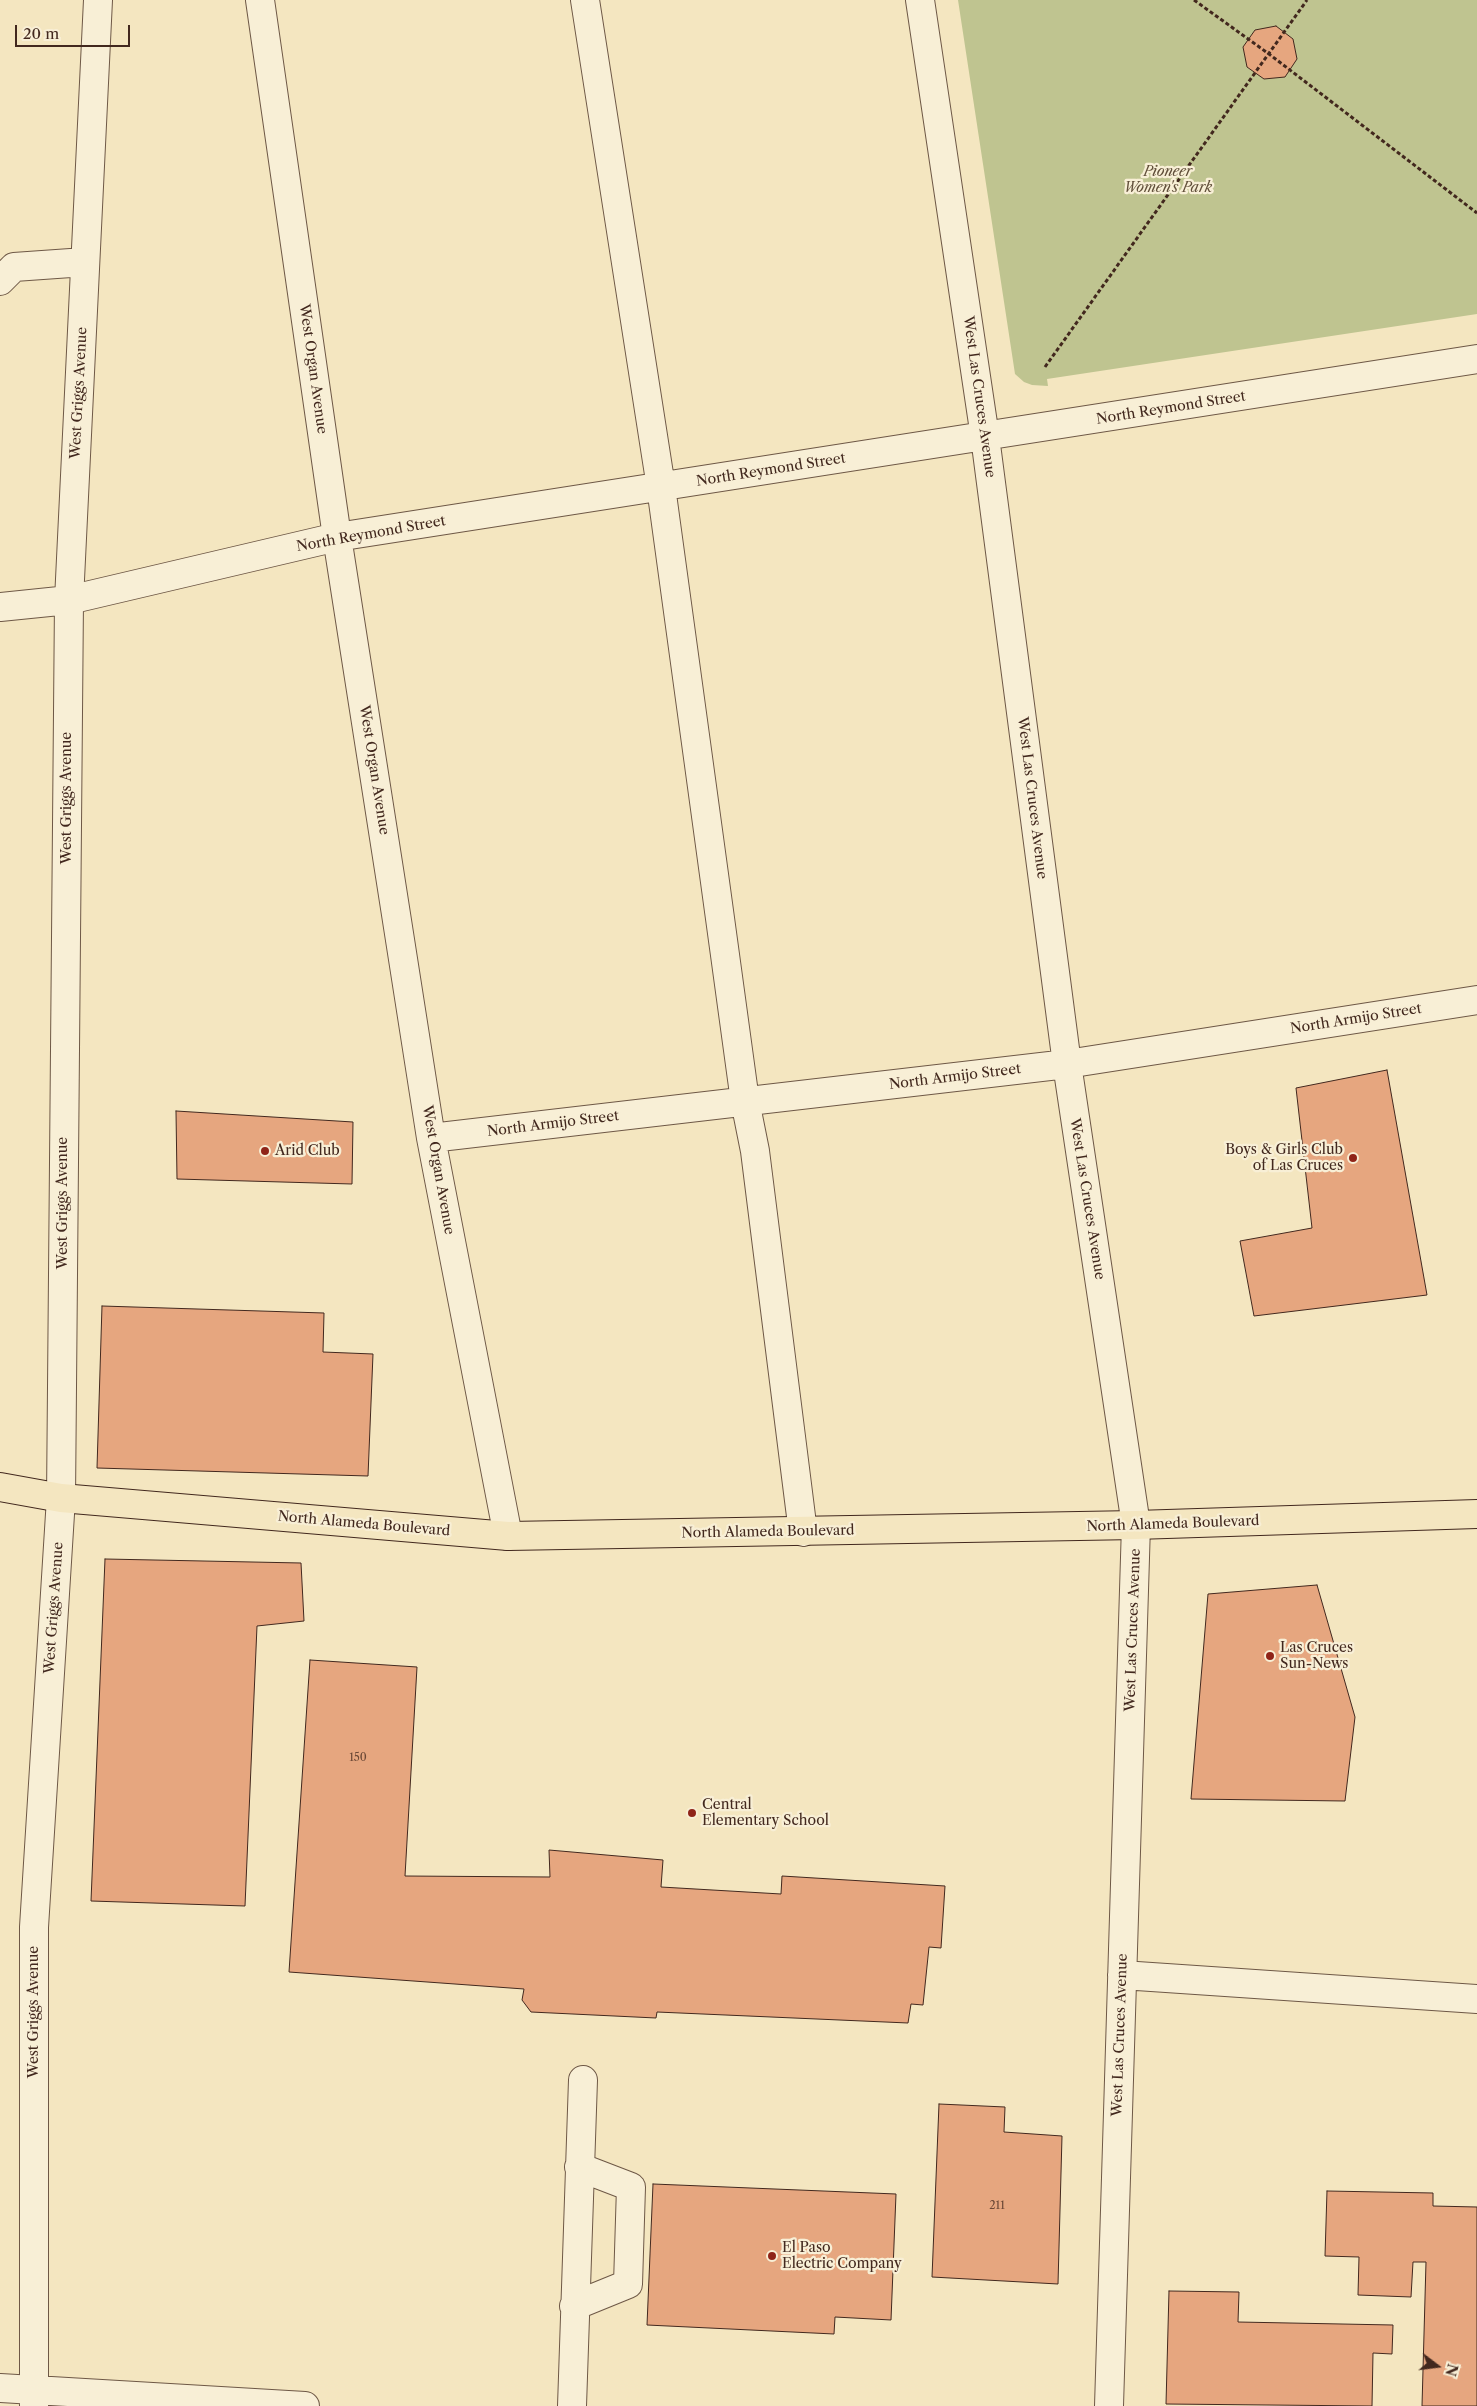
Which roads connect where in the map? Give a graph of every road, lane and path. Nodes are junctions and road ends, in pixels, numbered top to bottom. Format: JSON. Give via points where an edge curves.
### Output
{"nodes":[{"id":1,"x":98,"y":0,"type":"edge"},
{"id":2,"x":260,"y":0,"type":"edge"},
{"id":3,"x":585,"y":0,"type":"edge"},
{"id":4,"x":920,"y":0,"type":"edge"},
{"id":5,"x":1194,"y":0,"type":"edge"},
{"id":6,"x":1307,"y":0,"type":"edge"},
{"id":7,"x":1269,"y":54,"type":"junction"},
{"id":8,"x":1477,"y":213,"type":"edge"},
{"id":9,"x":85,"y":262,"type":"junction"},
{"id":10,"x":0,"y":282,"type":"edge"},
{"id":11,"x":1477,"y":359,"type":"edge"},
{"id":12,"x":1044,"y":367,"type":"dead end"},
{"id":13,"x":985,"y":437,"type":"junction"},
{"id":14,"x":661,"y":487,"type":"junction"},
{"id":15,"x":338,"y":537,"type":"junction"},
{"id":16,"x":68,"y":600,"type":"junction"},
{"id":17,"x":0,"y":608,"type":"edge"},
{"id":18,"x":1477,"y":1000,"type":"edge"},
{"id":19,"x":1067,"y":1064,"type":"junction"},
{"id":20,"x":745,"y":1101,"type":"junction"},
{"id":21,"x":431,"y":1138,"type":"junction"},
{"id":22,"x":0,"y":1487,"type":"edge"},
{"id":23,"x":61,"y":1498,"type":"junction"},
{"id":24,"x":1477,"y":1514,"type":"edge"},
{"id":25,"x":1136,"y":1525,"type":"junction"},
{"id":26,"x":803,"y":1532,"type":"junction"},
{"id":27,"x":508,"y":1536,"type":"junction"},
{"id":28,"x":1122,"y":1975,"type":"junction"},
{"id":29,"x":1477,"y":1999,"type":"edge"},
{"id":30,"x":583,"y":2080,"type":"dead end"},
{"id":31,"x":579,"y":2167,"type":"junction"},
{"id":32,"x":574,"y":2306,"type":"junction"},
{"id":33,"x":0,"y":2388,"type":"edge"},
{"id":34,"x":34,"y":2398,"type":"edge"},
{"id":35,"x":305,"y":2406,"type":"edge"},
{"id":36,"x":572,"y":2406,"type":"edge"},
{"id":37,"x":1109,"y":2406,"type":"edge"}],
"edges":[{"from":1,"to":9,"type":"street","name":"West Griggs Avenue"},
{"from":2,"to":15,"type":"street","name":"West Organ Avenue"},
{"from":3,"to":14,"type":"street"},
{"from":4,"to":13,"type":"street","name":"West Las Cruces Avenue"},
{"from":5,"to":7,"type":"path"},
{"from":6,"to":7,"type":"path"},
{"from":7,"to":8,"type":"path"},
{"from":7,"to":12,"type":"path"},
{"from":9,"to":10,"type":"street","via":[[14,267]]},
{"from":9,"to":16,"type":"street","name":"West Griggs Avenue"},
{"from":11,"to":13,"type":"street","name":"North Reymond Street"},
{"from":13,"to":14,"type":"street","name":"North Reymond Street"},
{"from":13,"to":19,"type":"street","name":"West Las Cruces Avenue"},
{"from":14,"to":15,"type":"street","name":"North Reymond Street"},
{"from":14,"to":20,"type":"street"},
{"from":15,"to":16,"type":"street","name":"North Reymond Street"},
{"from":15,"to":21,"type":"street","name":"West Organ Avenue"},
{"from":16,"to":17,"type":"street","name":"North Reymond Street"},
{"from":16,"to":23,"type":"street","name":"West Griggs Avenue"},
{"from":18,"to":19,"type":"street","name":"North Armijo Street"},
{"from":19,"to":20,"type":"street","name":"North Armijo Street"},
{"from":19,"to":25,"type":"street","name":"West Las Cruces Avenue"},
{"from":20,"to":21,"type":"street","name":"North Armijo Street"},
{"from":20,"to":26,"type":"street","via":[[755,1151]]},
{"from":21,"to":27,"type":"street","name":"West Organ Avenue"},
{"from":22,"to":23,"type":"main road","name":"North Alameda Boulevard"},
{"from":23,"to":27,"type":"main road","name":"North Alameda Boulevard"},
{"from":23,"to":34,"type":"street","name":"West Griggs Avenue","via":[[34,1927]]},
{"from":24,"to":25,"type":"main road","name":"North Alameda Boulevard"},
{"from":25,"to":26,"type":"main road","name":"North Alameda Boulevard"},
{"from":25,"to":28,"type":"street","name":"West Las Cruces Avenue"},
{"from":26,"to":27,"type":"main road","name":"North Alameda Boulevard"},
{"from":28,"to":29,"type":"street"},
{"from":28,"to":37,"type":"street","name":"West Las Cruces Avenue"},
{"from":30,"to":31,"type":"street"},
{"from":31,"to":32,"type":"street"},
{"from":31,"to":32,"type":"street","via":[[631,2187],[628,2284]]},
{"from":32,"to":36,"type":"street"},
{"from":33,"to":34,"type":"street"},
{"from":34,"to":35,"type":"street"}]}
